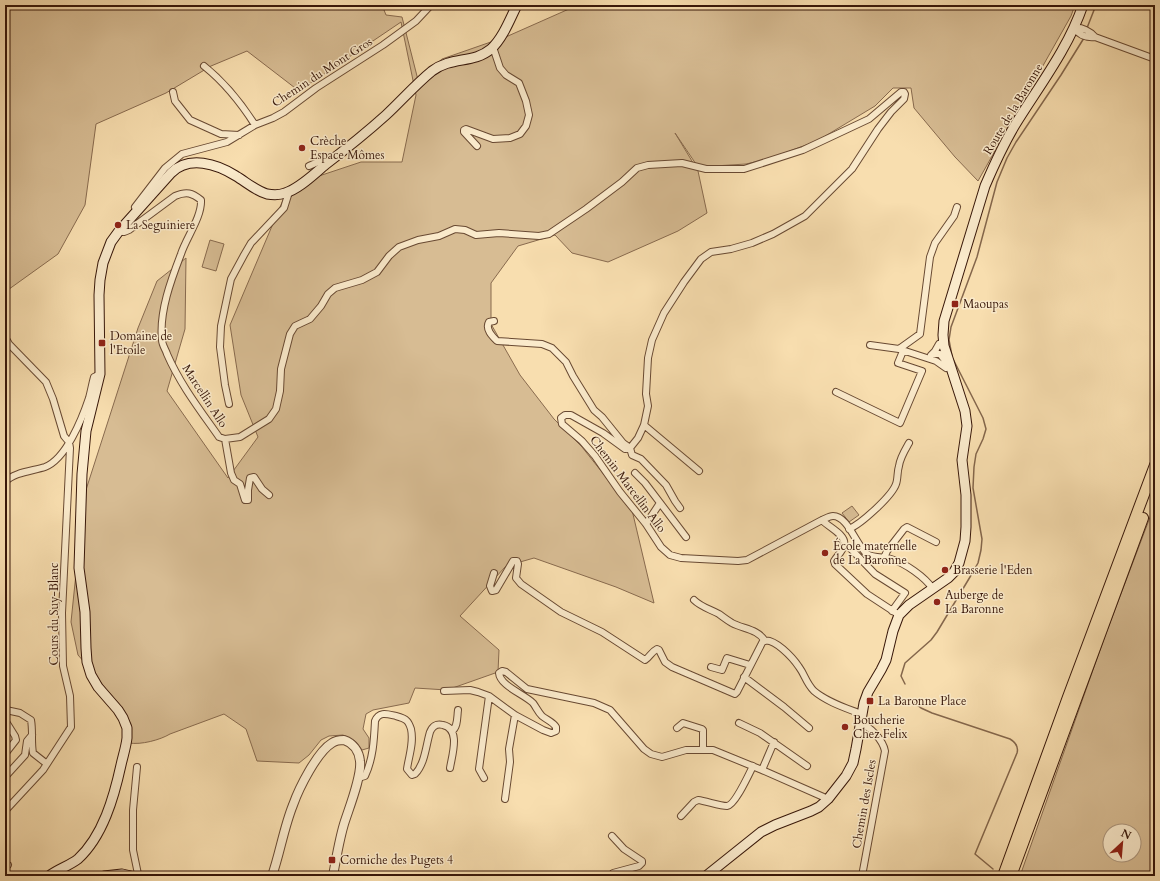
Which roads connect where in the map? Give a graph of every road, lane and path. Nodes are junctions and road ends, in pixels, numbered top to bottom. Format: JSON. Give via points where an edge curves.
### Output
{"nodes":[{"id":1,"x":431,"y":5,"type":"edge"},
{"id":2,"x":517,"y":5,"type":"edge"},
{"id":3,"x":1083,"y":5,"type":"edge"},
{"id":4,"x":1074,"y":28,"type":"junction"},
{"id":5,"x":493,"y":47,"type":"junction"},
{"id":6,"x":1155,"y":59,"type":"edge"},
{"id":7,"x":204,"y":66,"type":"dead end"},
{"id":8,"x":173,"y":92,"type":"dead end"},
{"id":9,"x":255,"y":125,"type":"junction"},
{"id":10,"x":239,"y":135,"type":"junction"},
{"id":11,"x":477,"y":146,"type":"dead end"},
{"id":12,"x":309,"y":166,"type":"dead end"},
{"id":13,"x":324,"y":166,"type":"junction"},
{"id":14,"x":289,"y":192,"type":"junction"},
{"id":15,"x":957,"y":207,"type":"dead end"},
{"id":16,"x":586,"y":209,"type":"joint"},
{"id":17,"x":130,"y":219,"type":"junction"},
{"id":18,"x":119,"y":231,"type":"junction"},
{"id":19,"x":494,"y":321,"type":"dead end"},
{"id":20,"x":5,"y":337,"type":"edge"},
{"id":21,"x":870,"y":345,"type":"dead end"},
{"id":22,"x":901,"y":350,"type":"junction"},
{"id":23,"x":939,"y":353,"type":"junction"},
{"id":24,"x":948,"y":369,"type":"junction"},
{"id":25,"x":100,"y":374,"type":"junction"},
{"id":26,"x":836,"y":392,"type":"dead end"},
{"id":27,"x":230,"y":404,"type":"dead end"},
{"id":28,"x":644,"y":425,"type":"junction"},
{"id":29,"x":225,"y":439,"type":"junction"},
{"id":30,"x":69,"y":442,"type":"junction"},
{"id":31,"x":909,"y":443,"type":"dead end"},
{"id":32,"x":630,"y":448,"type":"junction"},
{"id":33,"x":1155,"y":465,"type":"edge"},
{"id":34,"x":699,"y":471,"type":"dead end"},
{"id":35,"x":635,"y":473,"type":"dead end"},
{"id":36,"x":5,"y":482,"type":"edge"},
{"id":37,"x":1155,"y":485,"type":"edge"},
{"id":38,"x":269,"y":495,"type":"dead end"},
{"id":39,"x":660,"y":503,"type":"junction"},
{"id":40,"x":680,"y":508,"type":"dead end"},
{"id":41,"x":822,"y":520,"type":"junction"},
{"id":42,"x":646,"y":524,"type":"junction"},
{"id":43,"x":849,"y":529,"type":"junction"},
{"id":44,"x":686,"y":537,"type":"dead end"},
{"id":45,"x":936,"y":542,"type":"dead end"},
{"id":46,"x":850,"y":548,"type":"dead end"},
{"id":47,"x":884,"y":558,"type":"junction"},
{"id":48,"x":494,"y":573,"type":"dead end"},
{"id":49,"x":933,"y":589,"type":"junction"},
{"id":50,"x":694,"y":600,"type":"dead end"},
{"id":51,"x":896,"y":613,"type":"junction"},
{"id":52,"x":765,"y":641,"type":"junction"},
{"id":53,"x":750,"y":665,"type":"junction"},
{"id":54,"x":711,"y":667,"type":"dead end"},
{"id":55,"x":744,"y":678,"type":"junction"},
{"id":56,"x":444,"y":690,"type":"dead end"},
{"id":57,"x":489,"y":696,"type":"junction"},
{"id":58,"x":458,"y":710,"type":"dead end"},
{"id":59,"x":5,"y":711,"type":"edge"},
{"id":60,"x":861,"y":714,"type":"junction"},
{"id":61,"x":515,"y":715,"type":"junction"},
{"id":62,"x":5,"y":720,"type":"edge"},
{"id":63,"x":739,"y":723,"type":"dead end"},
{"id":64,"x":860,"y":724,"type":"junction"},
{"id":65,"x":676,"y":728,"type":"dead end"},
{"id":66,"x":809,"y":728,"type":"dead end"},
{"id":67,"x":452,"y":731,"type":"junction"},
{"id":68,"x":32,"y":735,"type":"junction"},
{"id":69,"x":776,"y":744,"type":"junction"},
{"id":70,"x":703,"y":750,"type":"junction"},
{"id":71,"x":5,"y":754,"type":"edge"},
{"id":72,"x":47,"y":764,"type":"junction"},
{"id":73,"x":137,"y":766,"type":"dead end"},
{"id":74,"x":753,"y":766,"type":"junction"},
{"id":75,"x":807,"y":766,"type":"dead end"},
{"id":76,"x":450,"y":768,"type":"dead end"},
{"id":77,"x":764,"y":771,"type":"junction"},
{"id":78,"x":5,"y":777,"type":"edge"},
{"id":79,"x":358,"y":778,"type":"junction"},
{"id":80,"x":484,"y":778,"type":"dead end"},
{"id":81,"x":505,"y":799,"type":"dead end"},
{"id":82,"x":828,"y":799,"type":"junction"},
{"id":83,"x":5,"y":811,"type":"edge"},
{"id":84,"x":681,"y":816,"type":"dead end"},
{"id":85,"x":612,"y":836,"type":"dead end"},
{"id":86,"x":49,"y":876,"type":"edge"},
{"id":87,"x":104,"y":876,"type":"edge"},
{"id":88,"x":131,"y":876,"type":"edge"},
{"id":89,"x":138,"y":876,"type":"edge"},
{"id":90,"x":272,"y":876,"type":"edge"},
{"id":91,"x":333,"y":876,"type":"edge"},
{"id":92,"x":610,"y":876,"type":"edge"},
{"id":93,"x":706,"y":876,"type":"edge"},
{"id":94,"x":862,"y":876,"type":"edge"},
{"id":95,"x":1003,"y":876,"type":"edge"},
{"id":96,"x":1011,"y":876,"type":"edge"}],
"edges":[{"from":1,"to":9,"type":"street","name":"Chemin du Mont Gros","via":[[416,21],[383,45],[284,112]]},
{"from":2,"to":5,"type":"main road"},
{"from":3,"to":4,"type":"main road","name":"Route de la Baronne"},
{"from":4,"to":6,"type":"street","via":[[1078,33],[1090,38],[1095,37]]},
{"from":4,"to":23,"type":"main road","name":"Route de la Baronne","via":[[1015,125],[985,186],[944,321]]},
{"from":5,"to":11,"type":"street","via":[[500,68],[519,83],[529,114],[526,126],[520,134],[510,138],[493,139],[464,130]]},
{"from":5,"to":13,"type":"main road","via":[[478,57],[437,67],[364,135]]},
{"from":7,"to":9,"type":"street","via":[[217,76]]},
{"from":8,"to":10,"type":"street","via":[[175,101],[190,120],[221,134]]},
{"from":9,"to":10,"type":"street","name":"Chemin du Mont Gros"},
{"from":10,"to":17,"type":"street","name":"Chemin du Mont Gros","via":[[227,142],[182,154],[165,168],[130,214]]},
{"from":12,"to":13,"type":"street","via":[[321,162]]},
{"from":13,"to":14,"type":"main road"},
{"from":14,"to":17,"type":"main road","via":[[268,194],[219,168],[198,163],[186,164],[171,173]]},
{"from":14,"to":27,"type":"street","via":[[284,208],[251,244],[231,279],[221,326],[220,347]]},
{"from":15,"to":22,"type":"street","via":[[954,216],[935,243],[930,257],[920,334]]},
{"from":16,"to":28,"type":"street","name":"Chemin Marcellin Allo","via":[[637,168],[682,163],[706,169],[744,169],[803,150],[869,120],[901,92],[905,94],[904,99],[878,129],[852,169],[805,216],[752,243],[711,252],[701,259],[664,313],[652,340],[648,358],[648,406]]},
{"from":16,"to":29,"type":"street","name":"Marcellin Allo","via":[[549,234],[476,234],[455,229],[399,247],[377,272],[362,280],[335,288],[310,319],[295,326],[290,334],[281,368],[276,409],[269,420],[240,437]]},
{"from":17,"to":18,"type":"main road"},
{"from":18,"to":25,"type":"main road","via":[[108,248],[100,276]]},
{"from":18,"to":29,"type":"street","name":"Marcellin Allo","via":[[129,230],[183,193],[193,194],[201,200],[166,299],[162,317],[162,341],[175,372],[219,437]]},
{"from":19,"to":32,"type":"street","via":[[487,325],[497,341],[542,344],[552,348],[566,362],[594,410]]},
{"from":20,"to":30,"type":"street","via":[[46,382],[64,436]]},
{"from":21,"to":22,"type":"street"},
{"from":22,"to":23,"type":"street","via":[[924,357]]},
{"from":22,"to":26,"type":"street","via":[[898,362],[922,372],[900,423]]},
{"from":23,"to":24,"type":"main road","name":"Route de la Baronne"},
{"from":23,"to":24,"type":"street"},
{"from":24,"to":49,"type":"main road","name":"Route de la Baronne","via":[[965,412],[967,426],[962,460],[966,509],[965,541],[954,572]]},
{"from":25,"to":30,"type":"street","via":[[94,377],[82,417]]},
{"from":25,"to":86,"type":"main road","via":[[84,450],[80,493],[79,568],[88,667],[98,688],[123,718],[127,738],[113,798],[101,826],[77,859]]},
{"from":28,"to":32,"type":"street","name":"Chemin Marcellin Allo"},
{"from":28,"to":34,"type":"street"},
{"from":29,"to":38,"type":"street","via":[[231,474],[240,484],[245,500],[248,500],[250,478],[254,477]]},
{"from":30,"to":36,"type":"street","via":[[53,463],[16,475]]},
{"from":30,"to":72,"type":"street","name":"Cours du Suy-Blanc","via":[[70,482],[62,613],[63,666],[70,696],[71,727]]},
{"from":31,"to":43,"type":"street","via":[[899,464],[897,482],[891,494]]},
{"from":32,"to":40,"type":"street","via":[[632,455],[641,459],[666,485]]},
{"from":32,"to":42,"type":"street","name":"Chemin Marcellin Allo","via":[[625,449],[603,432],[571,415],[565,414],[562,418],[562,424],[595,456]]},
{"from":33,"to":95,"type":"highway"},
{"from":35,"to":39,"type":"street"},
{"from":37,"to":96,"type":"highway"},
{"from":39,"to":42,"type":"street"},
{"from":39,"to":44,"type":"street"},
{"from":41,"to":42,"type":"street","name":"Chemin Marcellin Allo","via":[[747,560],[738,561],[681,558],[670,555],[661,547]]},
{"from":41,"to":43,"type":"street","name":"Chemin Marcellin Allo","via":[[839,517]]},
{"from":41,"to":51,"type":"street","via":[[840,534],[845,542],[834,561],[835,564],[867,594]]},
{"from":43,"to":47,"type":"street","name":"Chemin Marcellin Allo","via":[[869,555]]},
{"from":45,"to":47,"type":"street","via":[[907,527]]},
{"from":46,"to":51,"type":"street","via":[[874,574],[905,593]]},
{"from":47,"to":49,"type":"street","name":"Chemin Marcellin Allo","via":[[899,562],[921,575]]},
{"from":48,"to":55,"type":"street","via":[[490,586],[492,590],[496,590],[513,561],[517,561],[516,578],[521,584],[561,612],[602,632],[645,660],[657,649],[665,662],[672,667],[735,694]]},
{"from":49,"to":51,"type":"main road","name":"Route de la Baronne"},
{"from":50,"to":52,"type":"street","via":[[733,624],[752,630]]},
{"from":51,"to":60,"type":"main road","name":"Route de la Baronne","via":[[886,660],[866,696]]},
{"from":52,"to":53,"type":"street"},
{"from":52,"to":60,"type":"street","via":[[772,642],[782,649],[799,667],[814,690],[825,698]]},
{"from":53,"to":54,"type":"street","via":[[727,658],[722,670]]},
{"from":53,"to":55,"type":"street"},
{"from":55,"to":66,"type":"street"},
{"from":56,"to":57,"type":"street","via":[[470,690]]},
{"from":57,"to":61,"type":"street"},
{"from":57,"to":80,"type":"street","via":[[479,769]]},
{"from":58,"to":67,"type":"street","via":[[456,726]]},
{"from":59,"to":68,"type":"street","via":[[20,713],[31,720]]},
{"from":60,"to":64,"type":"main road","name":"Route de la Baronne"},
{"from":61,"to":70,"type":"street","via":[[543,730],[551,733],[556,731],[554,723],[542,716],[533,703],[505,684],[499,677],[502,671],[527,690],[588,702],[610,710],[651,754],[662,757],[686,750]]},
{"from":61,"to":81,"type":"street"},
{"from":62,"to":71,"type":"street","via":[[16,740]]},
{"from":63,"to":69,"type":"street"},
{"from":64,"to":82,"type":"main road","name":"Route de la Baronne","via":[[853,763]]},
{"from":64,"to":94,"type":"street","name":"Chemin des Iscles","via":[[869,728],[882,742],[885,751]]},
{"from":65,"to":70,"type":"street","via":[[683,723],[702,729]]},
{"from":67,"to":76,"type":"street","via":[[454,736]]},
{"from":67,"to":79,"type":"street","via":[[442,725],[435,725],[432,728],[421,766],[412,774],[407,769],[412,744],[409,722],[404,718],[379,715],[375,722],[371,760],[365,776]]},
{"from":68,"to":72,"type":"street","via":[[33,753]]},
{"from":68,"to":78,"type":"street","via":[[27,741],[25,755]]},
{"from":69,"to":75,"type":"street"},
{"from":69,"to":77,"type":"street"},
{"from":70,"to":74,"type":"street","via":[[713,750]]},
{"from":72,"to":83,"type":"street","name":"Cours du Suy-Blanc"},
{"from":73,"to":89,"type":"street","via":[[133,850]]},
{"from":74,"to":77,"type":"street"},
{"from":74,"to":84,"type":"street","via":[[731,803],[726,806],[696,800]]},
{"from":77,"to":82,"type":"street"},
{"from":79,"to":90,"type":"street","via":[[360,762],[353,745],[344,740],[328,746],[317,760],[293,804]]},
{"from":79,"to":91,"type":"street"},
{"from":82,"to":93,"type":"main road","name":"Route de la Baronne","via":[[815,809],[761,832]]},
{"from":85,"to":92,"type":"street","via":[[642,863]]},
{"from":87,"to":88,"type":"main road"}]}
